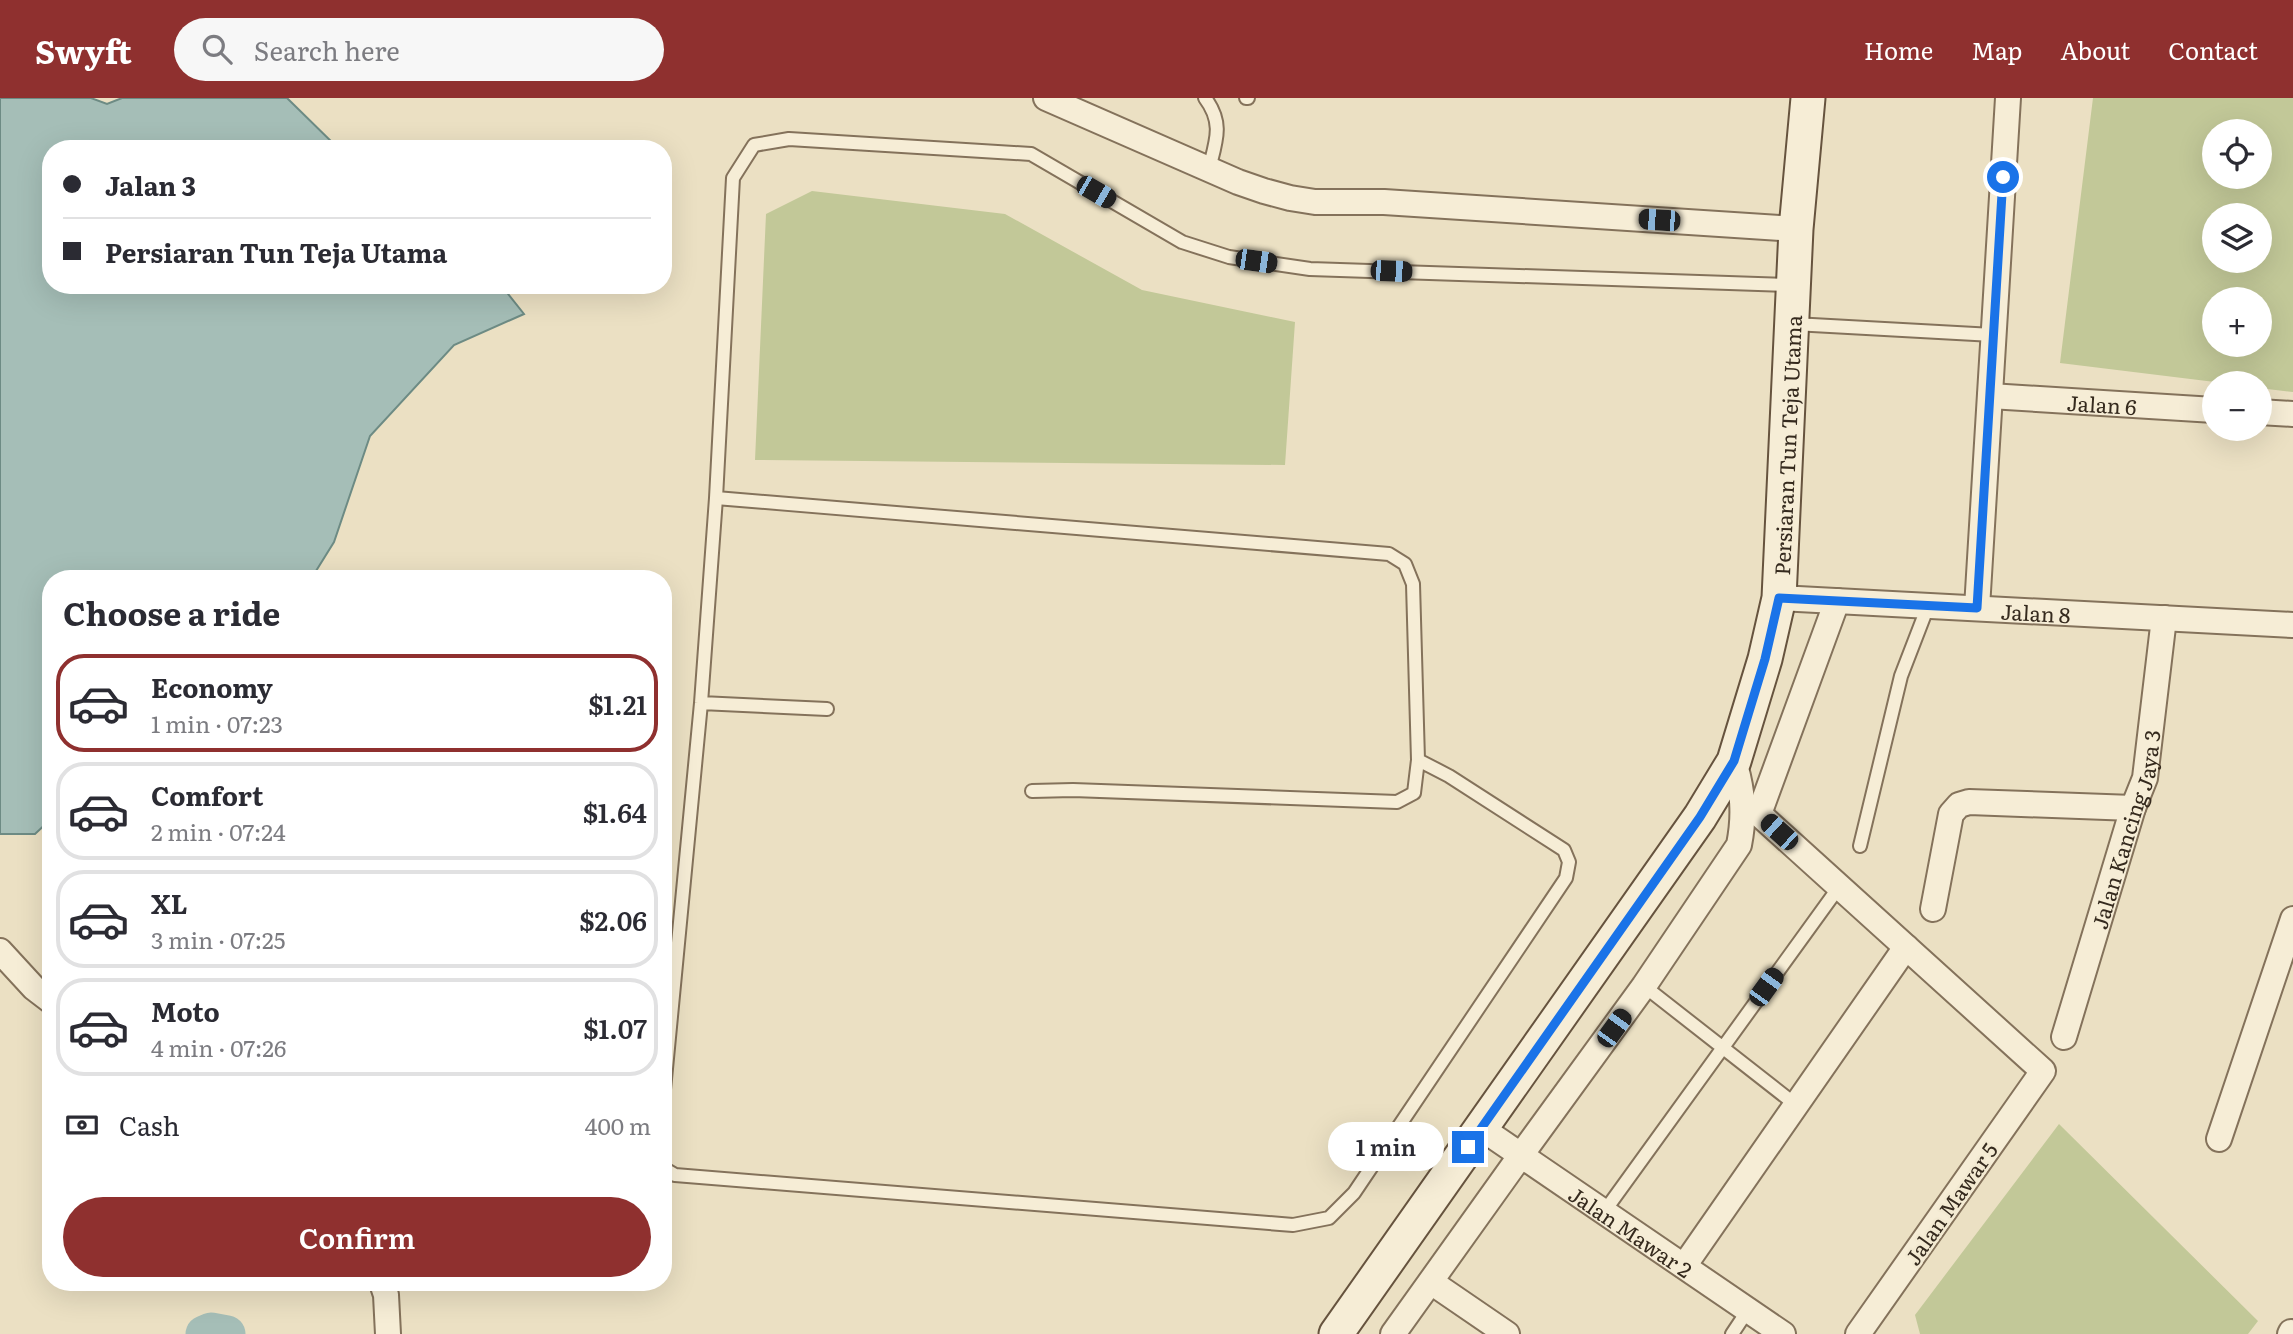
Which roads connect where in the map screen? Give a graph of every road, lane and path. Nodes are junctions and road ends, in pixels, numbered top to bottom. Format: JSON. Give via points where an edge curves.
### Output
{"nodes":[{"id":1,"x":1046,"y":98,"type":"edge"},
{"id":2,"x":1205,"y":98,"type":"edge"},
{"id":3,"x":1808,"y":98,"type":"edge"},
{"id":4,"x":2008,"y":98,"type":"edge"},
{"id":5,"x":1209,"y":169,"type":"junction"},
{"id":6,"x":1796,"y":229,"type":"junction"},
{"id":7,"x":1794,"y":285,"type":"junction"},
{"id":8,"x":1792,"y":324,"type":"junction"},
{"id":9,"x":1993,"y":335,"type":"junction"},
{"id":10,"x":1990,"y":396,"type":"junction"},
{"id":11,"x":2202,"y":409,"type":"edge"},
{"id":12,"x":2272,"y":413,"type":"edge"},
{"id":13,"x":2293,"y":414,"type":"edge"},
{"id":14,"x":716,"y":498,"type":"junction"},
{"id":15,"x":1779,"y":598,"type":"junction"},
{"id":16,"x":1837,"y":601,"type":"junction"},
{"id":17,"x":1928,"y":606,"type":"junction"},
{"id":18,"x":1977,"y":608,"type":"junction"},
{"id":19,"x":2164,"y":618,"type":"junction"},
{"id":20,"x":2293,"y":625,"type":"edge"},
{"id":21,"x":701,"y":703,"type":"junction"},
{"id":22,"x":827,"y":709,"type":"dead end"},
{"id":23,"x":1418,"y":760,"type":"junction"},
{"id":24,"x":1734,"y":761,"type":"junction"},
{"id":25,"x":1032,"y":791,"type":"dead end"},
{"id":26,"x":2133,"y":808,"type":"junction"},
{"id":27,"x":1751,"y":817,"type":"junction"},
{"id":28,"x":1860,"y":846,"type":"dead end"},
{"id":29,"x":1839,"y":887,"type":"junction"},
{"id":30,"x":1933,"y":909,"type":"dead end"},
{"id":31,"x":2293,"y":919,"type":"edge"},
{"id":32,"x":1906,"y":947,"type":"junction"},
{"id":33,"x":0,"y":951,"type":"edge"},
{"id":34,"x":1644,"y":986,"type":"junction"},
{"id":35,"x":42,"y":994,"type":"edge"},
{"id":36,"x":672,"y":1006,"type":"edge"},
{"id":37,"x":2064,"y":1037,"type":"dead end"},
{"id":38,"x":1723,"y":1048,"type":"junction"},
{"id":39,"x":1796,"y":1105,"type":"junction"},
{"id":40,"x":1481,"y":1128,"type":"junction"},
{"id":41,"x":2219,"y":1139,"type":"dead end"},
{"id":42,"x":1521,"y":1155,"type":"junction"},
{"id":43,"x":672,"y":1173,"type":"edge"},
{"id":44,"x":1604,"y":1212,"type":"junction"},
{"id":45,"x":1684,"y":1266,"type":"junction"},
{"id":46,"x":1431,"y":1282,"type":"junction"},
{"id":47,"x":385,"y":1291,"type":"edge"},
{"id":48,"x":1748,"y":1310,"type":"junction"},
{"id":49,"x":388,"y":1334,"type":"edge"},
{"id":50,"x":1336,"y":1334,"type":"edge"},
{"id":51,"x":1393,"y":1334,"type":"edge"},
{"id":52,"x":1507,"y":1334,"type":"edge"},
{"id":53,"x":1732,"y":1334,"type":"edge"},
{"id":54,"x":1783,"y":1334,"type":"edge"},
{"id":55,"x":1858,"y":1334,"type":"edge"}],
"edges":[{"from":1,"to":5,"type":"street"},
{"from":2,"to":5,"type":"lane","via":[[1214,110],[1218,132]]},
{"from":3,"to":6,"type":"street","name":"Persiaran Tun Teja Utama"},
{"from":4,"to":9,"type":"street"},
{"from":5,"to":6,"type":"street","via":[[1264,191],[1315,202],[1384,202]]},
{"from":6,"to":7,"type":"street","name":"Persiaran Tun Teja Utama"},
{"from":7,"to":8,"type":"street","name":"Persiaran Tun Teja Utama"},
{"from":7,"to":14,"type":"lane","via":[[1310,269],[1229,257],[1182,242],[1031,154],[789,139],[754,145],[733,178]]},
{"from":8,"to":9,"type":"lane"},
{"from":8,"to":15,"type":"street","name":"Persiaran Tun Teja Utama"},
{"from":9,"to":10,"type":"street"},
{"from":10,"to":11,"type":"street","name":"Jalan 6"},
{"from":10,"to":18,"type":"street"},
{"from":12,"to":13,"type":"street"},
{"from":14,"to":21,"type":"lane"},
{"from":14,"to":23,"type":"lane","via":[[1389,554],[1405,564],[1413,584]]},
{"from":15,"to":16,"type":"street","name":"Jalan 8"},
{"from":15,"to":24,"type":"street","name":"Persiaran Tun Teja Utama"},
{"from":16,"to":17,"type":"street","name":"Jalan 8"},
{"from":16,"to":27,"type":"street"},
{"from":17,"to":18,"type":"street","name":"Jalan 8"},
{"from":17,"to":28,"type":"lane","via":[[1901,676]]},
{"from":18,"to":19,"type":"street","name":"Jalan 8"},
{"from":19,"to":20,"type":"street","name":"Jalan 8"},
{"from":19,"to":26,"type":"street","name":"Jalan Kancing Jaya 3","via":[[2145,778]]},
{"from":21,"to":22,"type":"lane"},
{"from":21,"to":36,"type":"lane"},
{"from":23,"to":25,"type":"lane","via":[[1414,793],[1397,802]]},
{"from":23,"to":43,"type":"lane","via":[[1564,850],[1569,862],[1566,878],[1354,1193],[1329,1218],[1293,1225]]},
{"from":24,"to":27,"type":"street"},
{"from":24,"to":40,"type":"street","name":"Persiaran Tun Teja Utama","via":[[1700,817]]},
{"from":26,"to":30,"type":"street","via":[[1959,805],[1951,814]]},
{"from":26,"to":37,"type":"street","name":"Jalan Kancing Jaya 3"},
{"from":27,"to":29,"type":"street"},
{"from":27,"to":34,"type":"street","via":[[1740,845]]},
{"from":29,"to":32,"type":"street"},
{"from":29,"to":38,"type":"lane"},
{"from":31,"to":41,"type":"street"},
{"from":32,"to":39,"type":"street"},
{"from":32,"to":55,"type":"street","name":"Jalan Mawar 5","via":[[2043,1071]]},
{"from":33,"to":35,"type":"street"},
{"from":34,"to":38,"type":"lane"},
{"from":34,"to":42,"type":"street"},
{"from":38,"to":39,"type":"lane"},
{"from":38,"to":44,"type":"lane"},
{"from":39,"to":45,"type":"street"},
{"from":40,"to":42,"type":"street","name":"Jalan Mawar 2"},
{"from":40,"to":50,"type":"street","name":"Persiaran Tun Teja Utama"},
{"from":42,"to":44,"type":"street","name":"Jalan Mawar 2"},
{"from":42,"to":46,"type":"street"},
{"from":44,"to":45,"type":"street","name":"Jalan Mawar 2"},
{"from":45,"to":48,"type":"street","name":"Jalan Mawar 2"},
{"from":46,"to":51,"type":"street"},
{"from":46,"to":52,"type":"street"},
{"from":47,"to":49,"type":"street"},
{"from":48,"to":53,"type":"lane"},
{"from":48,"to":54,"type":"street","name":"Jalan Mawar 2"}]}
